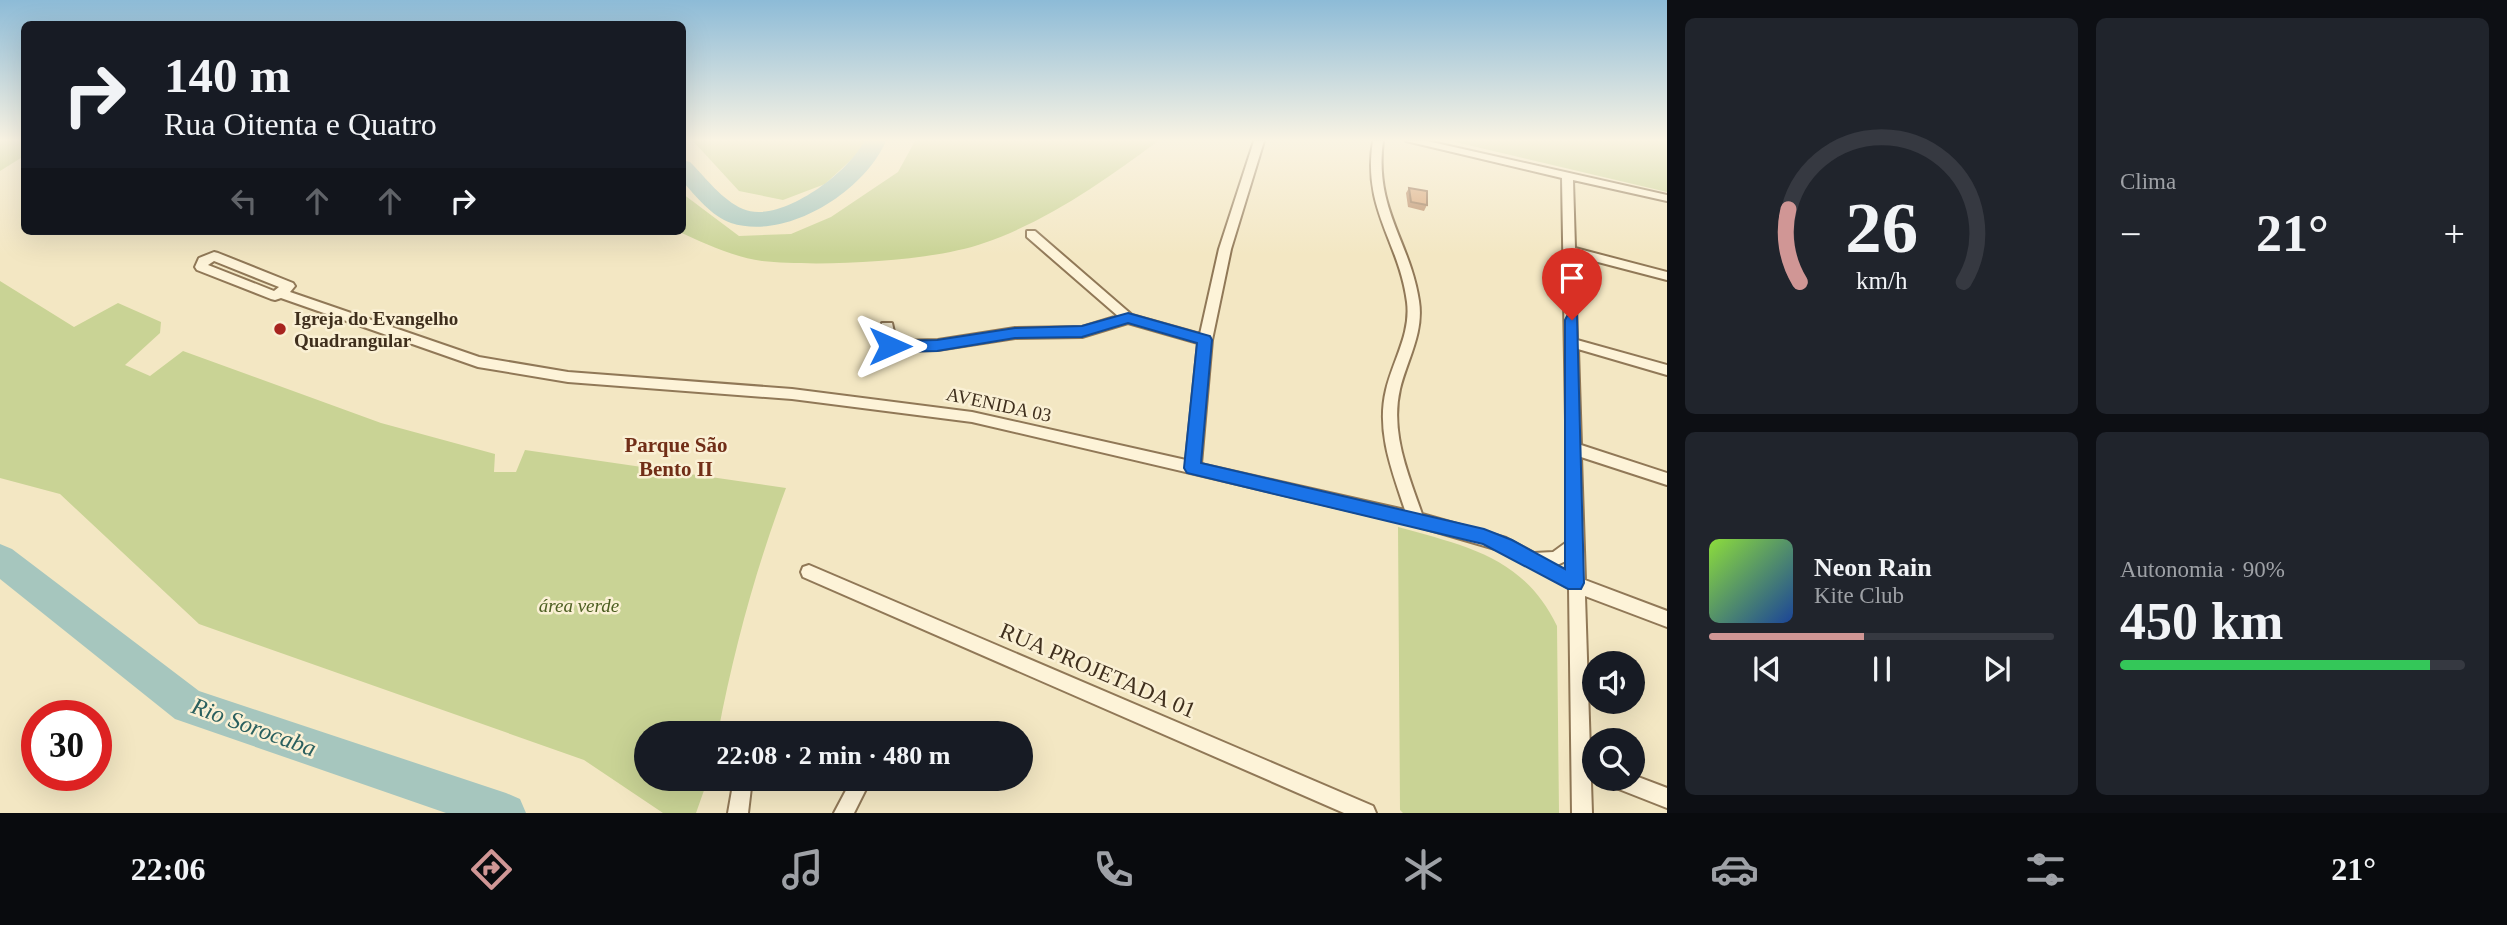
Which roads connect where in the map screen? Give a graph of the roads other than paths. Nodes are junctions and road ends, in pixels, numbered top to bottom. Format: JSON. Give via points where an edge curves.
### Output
{"nodes":[{"id":1,"x":1247,"y":179,"type":"edge"},
{"id":2,"x":1375,"y":179,"type":"edge"},
{"id":3,"x":1567,"y":179,"type":"edge"},
{"id":4,"x":1588,"y":179,"type":"edge"},
{"id":5,"x":1667,"y":198,"type":"edge"},
{"id":6,"x":1031,"y":234,"type":"dead end"},
{"id":7,"x":1570,"y":250,"type":"junction"},
{"id":8,"x":1667,"y":276,"type":"edge"},
{"id":9,"x":281,"y":293,"type":"junction"},
{"id":10,"x":1128,"y":318,"type":"junction"},
{"id":11,"x":887,"y":326,"type":"dead end"},
{"id":12,"x":1205,"y":340,"type":"junction"},
{"id":13,"x":1573,"y":343,"type":"junction"},
{"id":14,"x":1667,"y":370,"type":"edge"},
{"id":15,"x":1574,"y":449,"type":"junction"},
{"id":16,"x":1193,"y":468,"type":"junction"},
{"id":17,"x":1667,"y":479,"type":"edge"},
{"id":18,"x":1416,"y":519,"type":"junction"},
{"id":19,"x":1574,"y":545,"type":"junction"},
{"id":20,"x":1530,"y":560,"type":"junction"},
{"id":21,"x":809,"y":572,"type":"dead end"},
{"id":22,"x":1574,"y":583,"type":"junction"},
{"id":23,"x":1667,"y":619,"type":"edge"},
{"id":24,"x":1585,"y":728,"type":"edge"},
{"id":25,"x":1645,"y":790,"type":"edge"},
{"id":26,"x":741,"y":791,"type":"edge"},
{"id":27,"x":856,"y":791,"type":"edge"},
{"id":28,"x":1585,"y":791,"type":"edge"},
{"id":29,"x":1667,"y":799,"type":"edge"},
{"id":30,"x":738,"y":813,"type":"edge"},
{"id":31,"x":844,"y":813,"type":"edge"},
{"id":32,"x":1366,"y":813,"type":"edge"},
{"id":33,"x":1582,"y":813,"type":"edge"}],
"edges":[{"from":1,"to":12,"type":"street","via":[[1225,249]]},
{"from":2,"to":18,"type":"street","via":[[1414,304],[1413,339],[1392,390],[1390,425]]},
{"from":3,"to":7,"type":"street"},
{"from":4,"to":5,"type":"street"},
{"from":6,"to":10,"type":"street"},
{"from":7,"to":8,"type":"street"},
{"from":7,"to":13,"type":"street"},
{"from":9,"to":9,"type":"street","name":"AVENIDA 03","via":[[289,286],[231,261],[214,256],[200,265],[272,295]]},
{"from":9,"to":16,"type":"street","name":"AVENIDA 03","via":[[478,362],[568,377],[792,394],[972,417]]},
{"from":10,"to":11,"type":"street","via":[[1082,332],[1015,333],[918,346],[890,346]]},
{"from":10,"to":12,"type":"street"},
{"from":12,"to":16,"type":"street"},
{"from":13,"to":14,"type":"street"},
{"from":13,"to":15,"type":"street"},
{"from":15,"to":17,"type":"street"},
{"from":15,"to":19,"type":"street"},
{"from":16,"to":18,"type":"street","name":"AVENIDA 03"},
{"from":18,"to":20,"type":"street","name":"AVENIDA 03","via":[[1484,537]]},
{"from":19,"to":20,"type":"street","via":[[1554,560]]},
{"from":19,"to":22,"type":"street"},
{"from":20,"to":22,"type":"street","name":"AVENIDA 03"},
{"from":21,"to":32,"type":"street","name":"RUA PROJETADA 01"},
{"from":22,"to":23,"type":"street","name":"AVENIDA 03"},
{"from":22,"to":24,"type":"street"},
{"from":25,"to":29,"type":"street"},
{"from":26,"to":30,"type":"street"},
{"from":27,"to":31,"type":"street"},
{"from":28,"to":33,"type":"street"}]}
